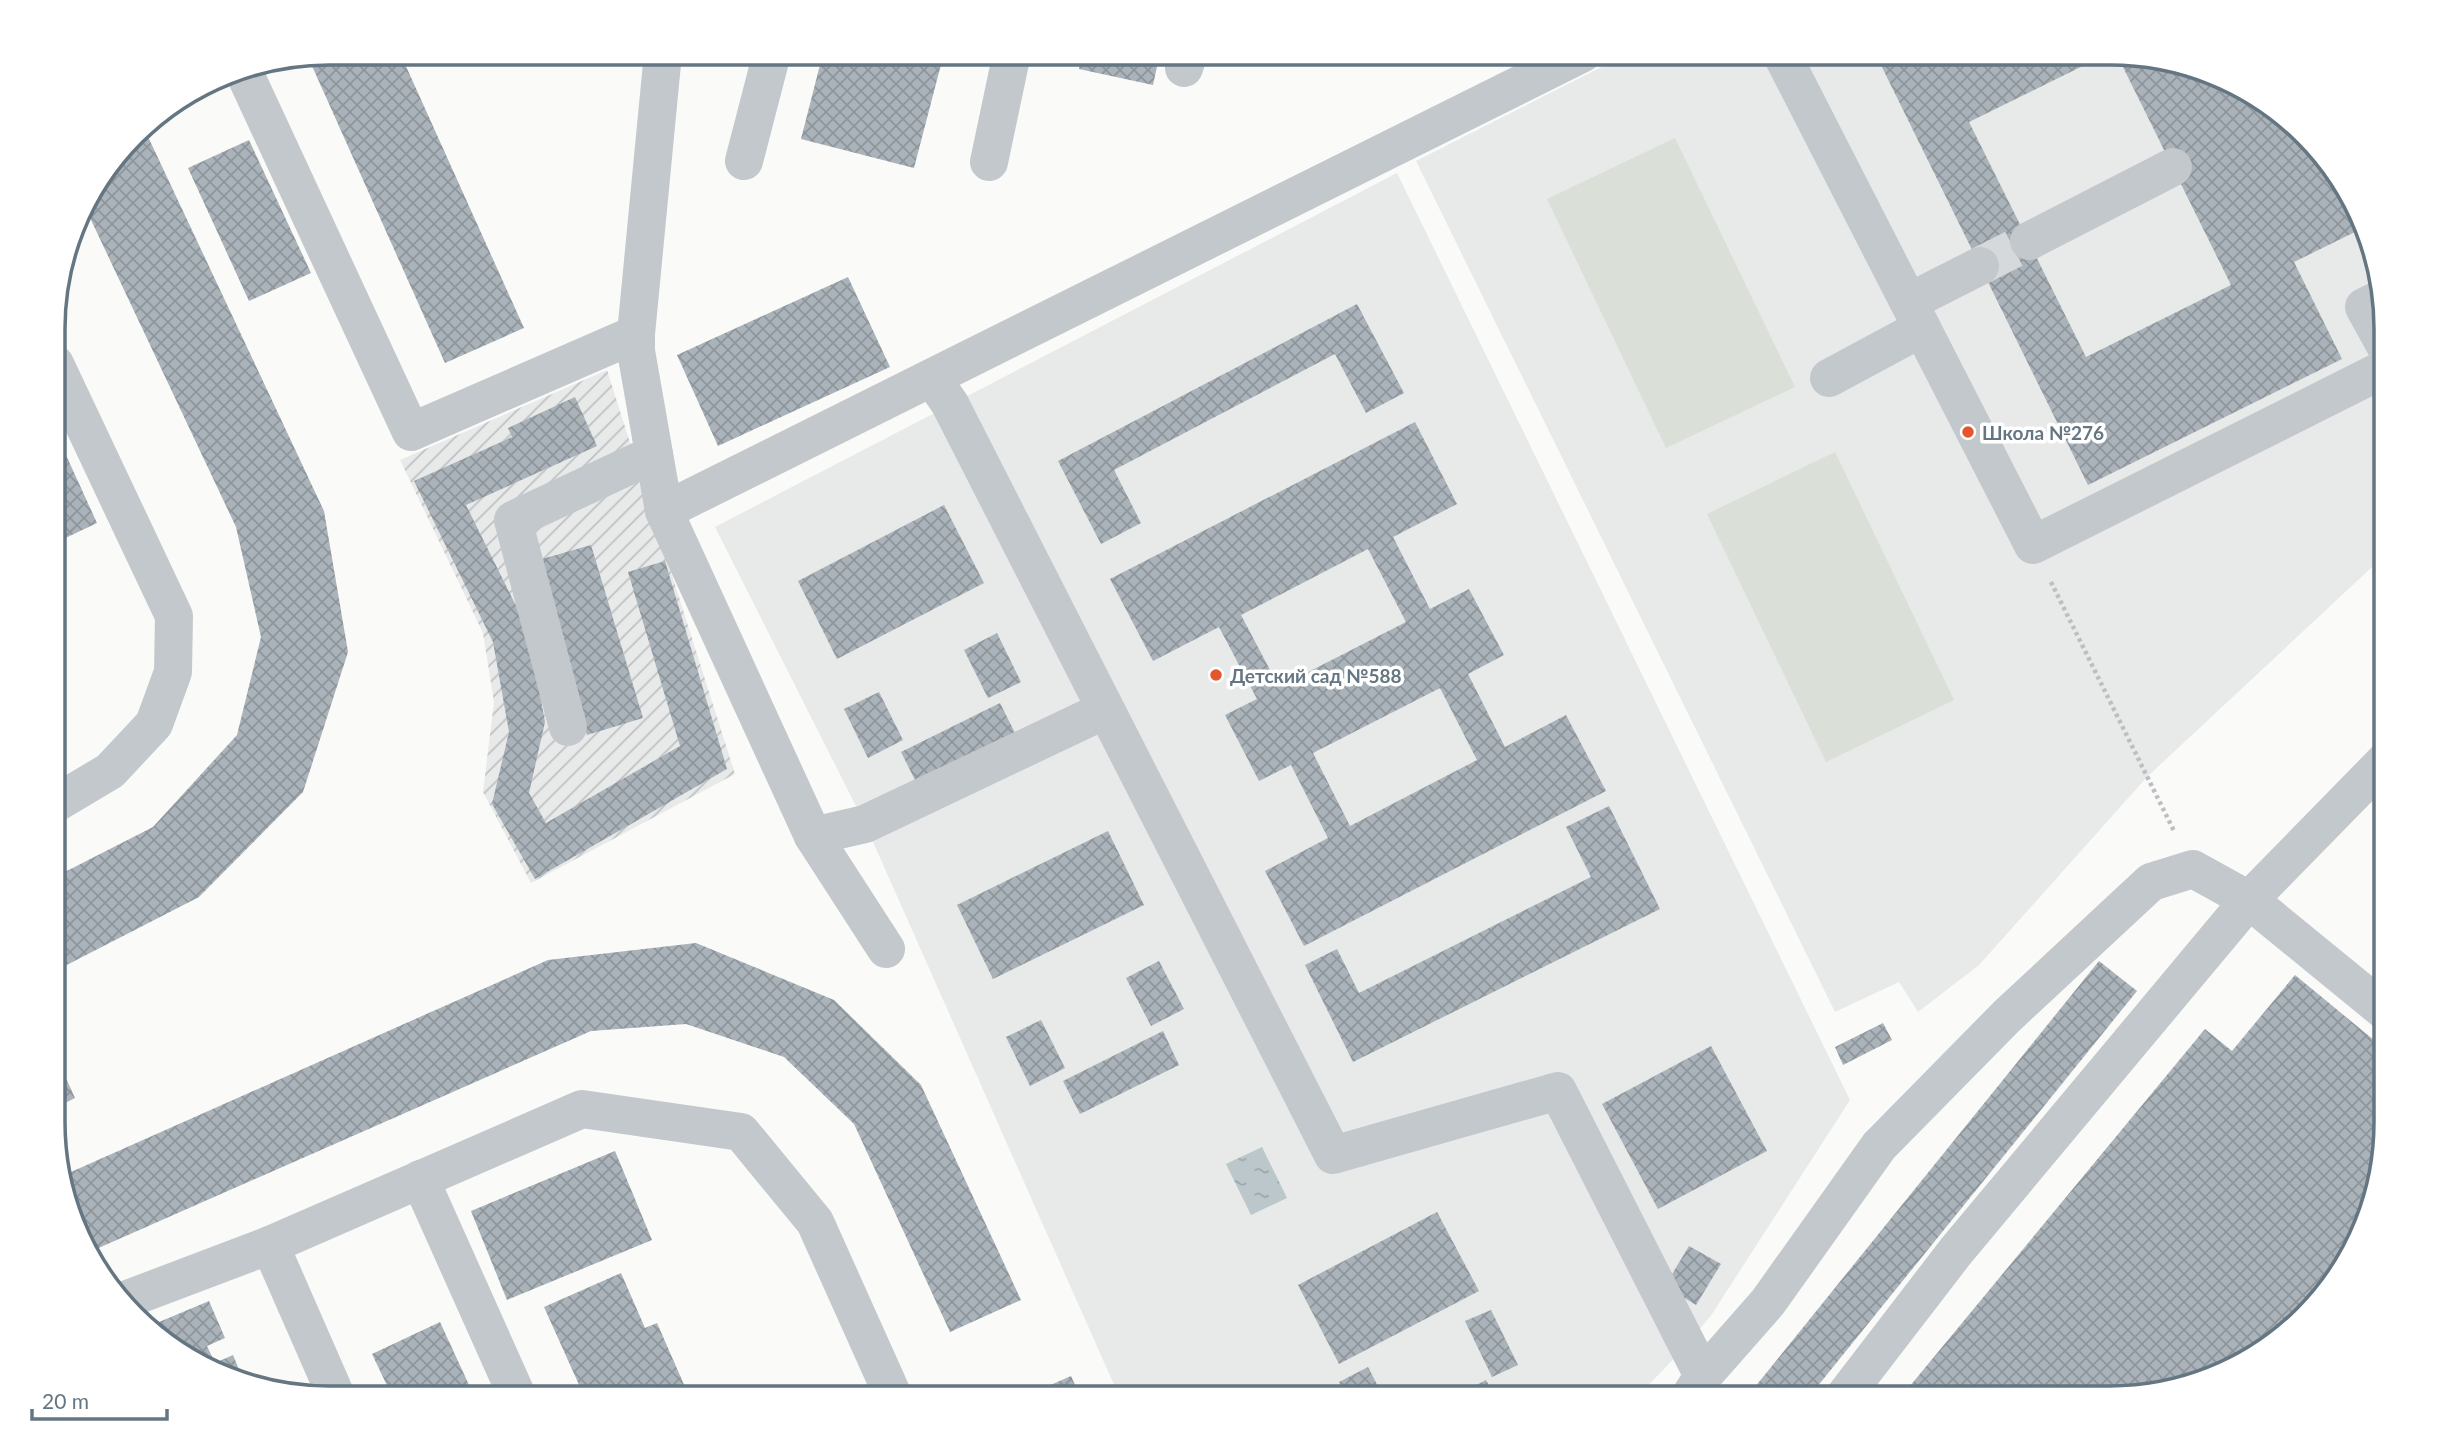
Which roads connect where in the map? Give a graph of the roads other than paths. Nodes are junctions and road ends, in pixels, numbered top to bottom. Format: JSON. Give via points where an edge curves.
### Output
{"nodes":[{"id":1,"x":662,"y":65,"type":"edge"},
{"id":2,"x":769,"y":65,"type":"edge"},
{"id":3,"x":1009,"y":65,"type":"edge"},
{"id":4,"x":1557,"y":65,"type":"edge"},
{"id":5,"x":1788,"y":65,"type":"edge"},
{"id":6,"x":247,"y":78,"type":"edge"},
{"id":7,"x":744,"y":161,"type":"dead end"},
{"id":8,"x":989,"y":162,"type":"dead end"},
{"id":9,"x":2173,"y":167,"type":"dead end"},
{"id":10,"x":2029,"y":241,"type":"tunnel mouth"},
{"id":11,"x":1980,"y":266,"type":"tunnel mouth"},
{"id":12,"x":2373,"y":303,"type":"edge"},
{"id":13,"x":1915,"y":315,"type":"junction"},
{"id":14,"x":2374,"y":325,"type":"edge"},
{"id":15,"x":636,"y":334,"type":"junction"},
{"id":16,"x":2374,"y":374,"type":"edge"},
{"id":17,"x":932,"y":378,"type":"junction"},
{"id":18,"x":1829,"y":378,"type":"dead end"},
{"id":19,"x":65,"y":386,"type":"edge"},
{"id":20,"x":654,"y":454,"type":"junction"},
{"id":21,"x":664,"y":511,"type":"junction"},
{"id":22,"x":1105,"y":710,"type":"junction"},
{"id":23,"x":568,"y":727,"type":"dead end"},
{"id":24,"x":2374,"y":772,"type":"edge"},
{"id":25,"x":65,"y":798,"type":"edge"},
{"id":26,"x":813,"y":836,"type":"junction"},
{"id":27,"x":2249,"y":900,"type":"junction"},
{"id":28,"x":886,"y":949,"type":"dead end"},
{"id":29,"x":2374,"y":1003,"type":"edge"},
{"id":30,"x":420,"y":1179,"type":"junction"},
{"id":31,"x":270,"y":1245,"type":"junction"},
{"id":32,"x":131,"y":1298,"type":"edge"},
{"id":33,"x":332,"y":1386,"type":"edge"},
{"id":34,"x":514,"y":1386,"type":"edge"},
{"id":35,"x":889,"y":1386,"type":"edge"},
{"id":36,"x":1696,"y":1386,"type":"edge"},
{"id":37,"x":1697,"y":1386,"type":"edge"},
{"id":38,"x":1852,"y":1386,"type":"edge"}],
"edges":[{"from":1,"to":15,"type":"street"},
{"from":2,"to":7,"type":"street"},
{"from":3,"to":8,"type":"street"},
{"from":4,"to":17,"type":"street"},
{"from":5,"to":13,"type":"street"},
{"from":6,"to":15,"type":"street","via":[[411,432]]},
{"from":9,"to":10,"type":"street"},
{"from":11,"to":13,"type":"street"},
{"from":12,"to":14,"type":"street","via":[[2364,307]]},
{"from":13,"to":16,"type":"street","via":[[2032,545]]},
{"from":13,"to":18,"type":"street"},
{"from":15,"to":20,"type":"street"},
{"from":17,"to":21,"type":"street"},
{"from":17,"to":22,"type":"street","via":[[950,404]]},
{"from":19,"to":25,"type":"street","via":[[174,616],[173,671],[154,724],[110,771]]},
{"from":20,"to":21,"type":"street"},
{"from":20,"to":23,"type":"street","via":[[513,520]]},
{"from":21,"to":26,"type":"street"},
{"from":22,"to":26,"type":"street","via":[[865,824]]},
{"from":22,"to":36,"type":"street","via":[[1333,1155],[1558,1091]]},
{"from":24,"to":27,"type":"street"},
{"from":26,"to":28,"type":"street"},
{"from":27,"to":29,"type":"street"},
{"from":27,"to":37,"type":"street","via":[[2193,869],[2151,883],[2007,1016],[1888,1137],[1768,1302]]},
{"from":27,"to":38,"type":"street","via":[[1956,1251]]},
{"from":30,"to":31,"type":"street"},
{"from":30,"to":34,"type":"street"},
{"from":30,"to":35,"type":"street","via":[[582,1109],[741,1132],[814,1222]]},
{"from":31,"to":32,"type":"street"},
{"from":31,"to":33,"type":"street"}]}
